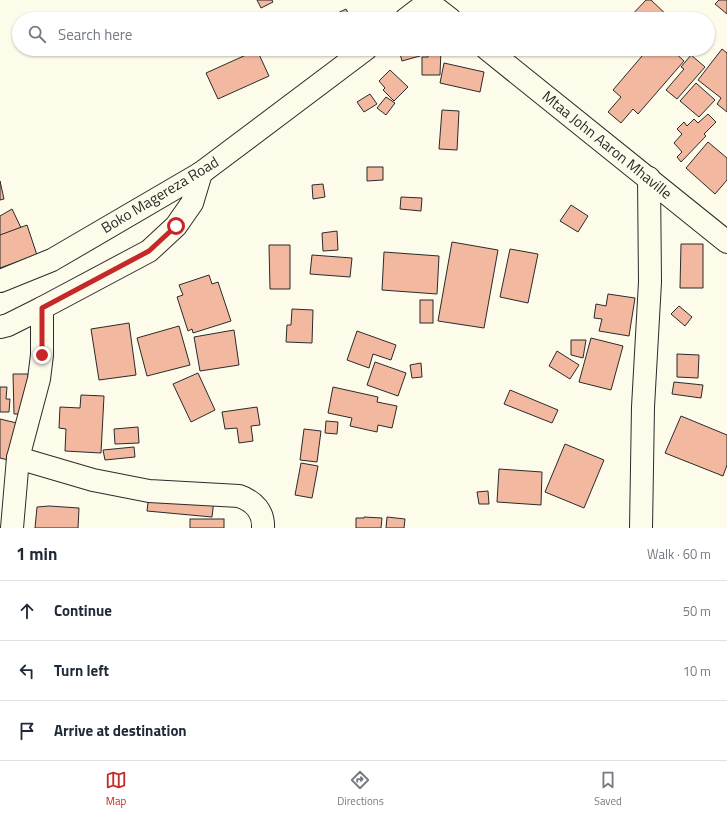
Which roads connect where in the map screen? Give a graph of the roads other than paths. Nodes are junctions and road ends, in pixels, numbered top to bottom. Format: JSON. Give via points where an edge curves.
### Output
{"nodes":[{"id":1,"x":430,"y":1,"type":"edge"},
{"id":2,"x":415,"y":12,"type":"edge"},
{"id":3,"x":442,"y":12,"type":"edge"},
{"id":4,"x":357,"y":56,"type":"edge"},
{"id":5,"x":496,"y":56,"type":"edge"},
{"id":6,"x":201,"y":174,"type":"junction"},
{"id":7,"x":649,"y":178,"type":"junction"},
{"id":8,"x":727,"y":242,"type":"edge"},
{"id":9,"x":0,"y":281,"type":"edge"},
{"id":10,"x":42,"y":308,"type":"junction"},
{"id":11,"x":0,"y":326,"type":"edge"},
{"id":12,"x":18,"y":458,"type":"junction"},
{"id":13,"x":12,"y":528,"type":"edge"},
{"id":14,"x":263,"y":528,"type":"edge"},
{"id":15,"x":641,"y":528,"type":"edge"}],
"edges":[{"from":1,"to":2,"type":"street"},
{"from":1,"to":3,"type":"street"},
{"from":4,"to":6,"type":"street","name":"Boko Magereza Road"},
{"from":5,"to":7,"type":"street","name":"Mtaa John Aaron Mhaville"},
{"from":6,"to":9,"type":"street","name":"Boko Magereza Road","via":[[52,260]]},
{"from":6,"to":10,"type":"street","via":[[192,203],[176,226],[149,251]]},
{"from":7,"to":8,"type":"street","name":"Mtaa John Aaron Mhaville"},
{"from":7,"to":15,"type":"street","via":[[650,282],[643,407]]},
{"from":10,"to":11,"type":"street","via":[[8,325]]},
{"from":10,"to":12,"type":"street","via":[[39,379]]},
{"from":12,"to":13,"type":"street"},
{"from":12,"to":14,"type":"street","via":[[93,480],[149,491],[239,496],[256,505]]}]}
